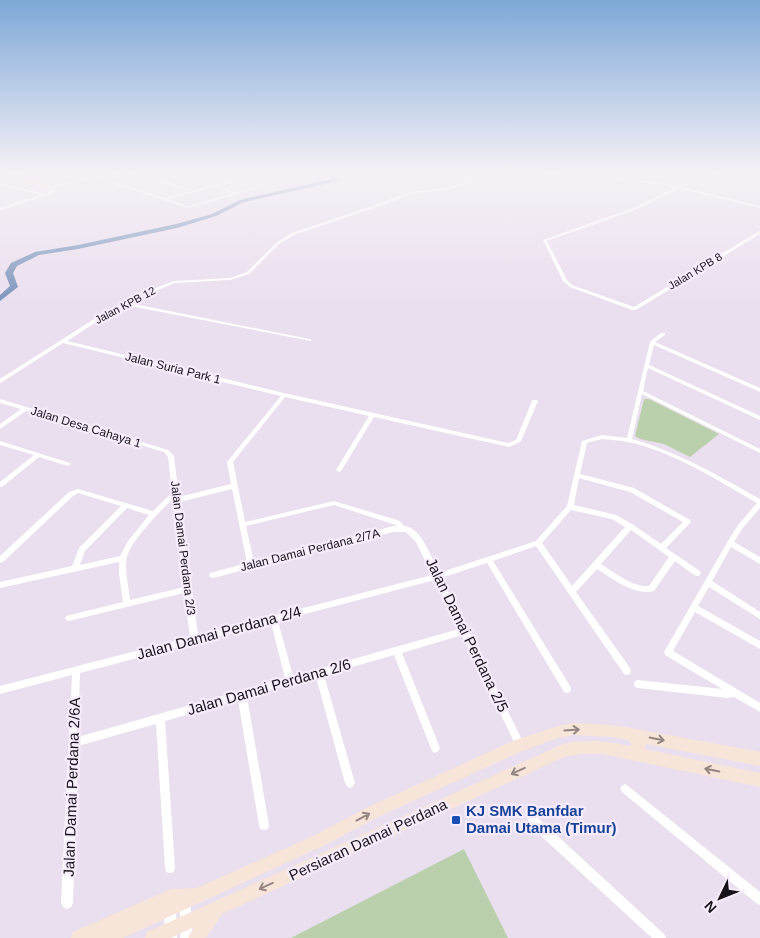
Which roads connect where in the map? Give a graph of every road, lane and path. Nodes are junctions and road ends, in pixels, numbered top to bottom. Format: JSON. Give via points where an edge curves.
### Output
{"nodes":[{"id":1,"x":350,"y":215,"type":"edge"},
{"id":2,"x":618,"y":215,"type":"edge"},
{"id":3,"x":760,"y":232,"type":"edge"},
{"id":4,"x":124,"y":303,"type":"junction"},
{"id":5,"x":663,"y":334,"type":"dead end"},
{"id":6,"x":62,"y":340,"type":"junction"},
{"id":7,"x":309,"y":340,"type":"dead end"},
{"id":8,"x":652,"y":342,"type":"junction"},
{"id":9,"x":646,"y":365,"type":"junction"},
{"id":10,"x":0,"y":381,"type":"edge"},
{"id":11,"x":760,"y":390,"type":"edge"},
{"id":12,"x":640,"y":391,"type":"junction"},
{"id":13,"x":284,"y":395,"type":"junction"},
{"id":14,"x":535,"y":401,"type":"dead end"},
{"id":15,"x":0,"y":402,"type":"edge"},
{"id":16,"x":25,"y":409,"type":"junction"},
{"id":17,"x":372,"y":415,"type":"junction"},
{"id":18,"x":760,"y":418,"type":"edge"},
{"id":19,"x":0,"y":427,"type":"edge"},
{"id":20,"x":629,"y":440,"type":"junction"},
{"id":21,"x":0,"y":443,"type":"edge"},
{"id":22,"x":760,"y":451,"type":"edge"},
{"id":23,"x":38,"y":455,"type":"junction"},
{"id":24,"x":171,"y":456,"type":"joint"},
{"id":25,"x":68,"y":464,"type":"dead end"},
{"id":26,"x":339,"y":470,"type":"dead end"},
{"id":27,"x":578,"y":476,"type":"junction"},
{"id":28,"x":0,"y":485,"type":"edge"},
{"id":29,"x":234,"y":486,"type":"junction"},
{"id":30,"x":176,"y":497,"type":"junction"},
{"id":31,"x":760,"y":503,"type":"edge"},
{"id":32,"x":125,"y":506,"type":"junction"},
{"id":33,"x":570,"y":507,"type":"junction"},
{"id":34,"x":757,"y":512,"type":"edge"},
{"id":35,"x":154,"y":514,"type":"junction"},
{"id":36,"x":242,"y":525,"type":"junction"},
{"id":37,"x":630,"y":526,"type":"junction"},
{"id":38,"x":404,"y":528,"type":"junction"},
{"id":39,"x":538,"y":543,"type":"junction"},
{"id":40,"x":730,"y":543,"type":"junction"},
{"id":41,"x":661,"y":548,"type":"junction"},
{"id":42,"x":123,"y":558,"type":"junction"},
{"id":43,"x":673,"y":558,"type":"junction"},
{"id":44,"x":0,"y":560,"type":"edge"},
{"id":45,"x":489,"y":560,"type":"junction"},
{"id":46,"x":760,"y":561,"type":"edge"},
{"id":47,"x":596,"y":565,"type":"junction"},
{"id":48,"x":251,"y":566,"type":"junction"},
{"id":49,"x":75,"y":568,"type":"junction"},
{"id":50,"x":697,"y":573,"type":"dead end"},
{"id":51,"x":213,"y":575,"type":"dead end"},
{"id":52,"x":438,"y":576,"type":"junction"},
{"id":53,"x":708,"y":582,"type":"junction"},
{"id":54,"x":0,"y":585,"type":"edge"},
{"id":55,"x":188,"y":589,"type":"junction"},
{"id":56,"x":572,"y":592,"type":"junction"},
{"id":57,"x":127,"y":604,"type":"junction"},
{"id":58,"x":693,"y":607,"type":"junction"},
{"id":59,"x":760,"y":616,"type":"edge"},
{"id":60,"x":68,"y":618,"type":"dead end"},
{"id":61,"x":274,"y":619,"type":"junction"},
{"id":62,"x":465,"y":631,"type":"junction"},
{"id":63,"x":194,"y":639,"type":"junction"},
{"id":64,"x":760,"y":645,"type":"edge"},
{"id":65,"x":397,"y":650,"type":"junction"},
{"id":66,"x":76,"y":670,"type":"junction"},
{"id":67,"x":627,"y":671,"type":"dead end"},
{"id":68,"x":319,"y":673,"type":"junction"},
{"id":69,"x":290,"y":681,"type":"junction"},
{"id":70,"x":638,"y":684,"type":"dead end"},
{"id":71,"x":0,"y":690,"type":"edge"},
{"id":72,"x":567,"y":690,"type":"dead end"},
{"id":73,"x":735,"y":693,"type":"junction"},
{"id":74,"x":242,"y":695,"type":"junction"},
{"id":75,"x":760,"y":708,"type":"edge"},
{"id":76,"x":160,"y":718,"type":"junction"},
{"id":77,"x":631,"y":734,"type":"junction"},
{"id":78,"x":74,"y":743,"type":"junction"},
{"id":79,"x":520,"y":745,"type":"junction"},
{"id":80,"x":435,"y":748,"type":"dead end"},
{"id":81,"x":628,"y":752,"type":"junction"},
{"id":82,"x":760,"y":759,"type":"edge"},
{"id":83,"x":760,"y":780,"type":"edge"},
{"id":84,"x":350,"y":783,"type":"dead end"},
{"id":85,"x":625,"y":789,"type":"dead end"},
{"id":86,"x":533,"y":821,"type":"dead end"},
{"id":87,"x":264,"y":825,"type":"dead end"},
{"id":88,"x":170,"y":868,"type":"dead end"},
{"id":89,"x":202,"y":894,"type":"junction"},
{"id":90,"x":760,"y":899,"type":"edge"},
{"id":91,"x":67,"y":903,"type":"dead end"},
{"id":92,"x":177,"y":906,"type":"junction"},
{"id":93,"x":218,"y":908,"type":"junction"},
{"id":94,"x":187,"y":930,"type":"edge"},
{"id":95,"x":172,"y":934,"type":"edge"},
{"id":96,"x":79,"y":938,"type":"edge"},
{"id":97,"x":106,"y":938,"type":"edge"},
{"id":98,"x":153,"y":938,"type":"edge"},
{"id":99,"x":196,"y":938,"type":"edge"},
{"id":100,"x":660,"y":938,"type":"edge"}],
"edges":[{"from":1,"to":4,"type":"street","name":"Jalan KPB 12","via":[[293,234],[278,243],[248,273],[230,279],[174,282]]},
{"from":2,"to":3,"type":"street","name":"Jalan KPB 8","via":[[546,240],[567,284],[631,310]]},
{"from":4,"to":6,"type":"street","name":"Jalan KPB 12"},
{"from":4,"to":7,"type":"street"},
{"from":5,"to":8,"type":"street"},
{"from":6,"to":10,"type":"street","name":"Jalan KPB 12"},
{"from":6,"to":13,"type":"street","name":"Jalan Suria Park 1"},
{"from":8,"to":9,"type":"street"},
{"from":8,"to":11,"type":"street"},
{"from":9,"to":12,"type":"street"},
{"from":9,"to":18,"type":"street"},
{"from":12,"to":20,"type":"street"},
{"from":12,"to":22,"type":"street"},
{"from":13,"to":17,"type":"street","name":"Jalan Suria Park 1"},
{"from":13,"to":29,"type":"street","via":[[230,462]]},
{"from":14,"to":17,"type":"street","name":"Jalan Suria Park 1","via":[[518,441],[508,445]]},
{"from":15,"to":16,"type":"street","name":"Jalan Desa Cahaya 1"},
{"from":16,"to":19,"type":"street"},
{"from":16,"to":24,"type":"street","name":"Jalan Desa Cahaya 1","via":[[166,451]]},
{"from":17,"to":26,"type":"street"},
{"from":20,"to":27,"type":"street","via":[[596,437],[584,442]]},
{"from":20,"to":31,"type":"street","via":[[666,451]]},
{"from":21,"to":23,"type":"street"},
{"from":23,"to":25,"type":"street"},
{"from":23,"to":28,"type":"street"},
{"from":24,"to":30,"type":"street","name":"Jalan Damai Perdana 2/3"},
{"from":27,"to":33,"type":"street"},
{"from":27,"to":41,"type":"street","via":[[632,490],[688,522]]},
{"from":29,"to":30,"type":"street"},
{"from":29,"to":36,"type":"street"},
{"from":30,"to":35,"type":"street","via":[[170,498]]},
{"from":30,"to":55,"type":"street","name":"Jalan Damai Perdana 2/3"},
{"from":31,"to":34,"type":"street"},
{"from":32,"to":35,"type":"street"},
{"from":32,"to":44,"type":"street","via":[[78,491],[71,494]]},
{"from":32,"to":49,"type":"street","via":[[82,550]]},
{"from":33,"to":37,"type":"street","via":[[614,517]]},
{"from":33,"to":39,"type":"street"},
{"from":34,"to":40,"type":"street","via":[[740,527]]},
{"from":35,"to":42,"type":"street"},
{"from":36,"to":38,"type":"street","via":[[334,504],[398,523]]},
{"from":36,"to":48,"type":"street"},
{"from":37,"to":41,"type":"street"},
{"from":37,"to":47,"type":"street"},
{"from":38,"to":48,"type":"street","name":"Jalan Damai Perdana 2/7A"},
{"from":38,"to":52,"type":"street","name":"Jalan Damai Perdana 2/5","via":[[420,540]]},
{"from":39,"to":45,"type":"street","name":"Jalan Damai Perdana 2/4"},
{"from":39,"to":56,"type":"street"},
{"from":40,"to":46,"type":"street"},
{"from":40,"to":53,"type":"street"},
{"from":41,"to":43,"type":"street"},
{"from":42,"to":49,"type":"street"},
{"from":42,"to":57,"type":"street"},
{"from":43,"to":47,"type":"street","via":[[651,589],[642,590]]},
{"from":43,"to":50,"type":"street"},
{"from":45,"to":52,"type":"street","name":"Jalan Damai Perdana 2/4"},
{"from":45,"to":72,"type":"street"},
{"from":47,"to":56,"type":"street"},
{"from":48,"to":51,"type":"street","name":"Jalan Damai Perdana 2/7A"},
{"from":49,"to":54,"type":"street"},
{"from":52,"to":61,"type":"street","name":"Jalan Damai Perdana 2/4"},
{"from":52,"to":62,"type":"street","name":"Jalan Damai Perdana 2/5"},
{"from":53,"to":58,"type":"street"},
{"from":53,"to":59,"type":"street"},
{"from":55,"to":57,"type":"street"},
{"from":55,"to":63,"type":"street","name":"Jalan Damai Perdana 2/3"},
{"from":56,"to":67,"type":"street"},
{"from":57,"to":60,"type":"street"},
{"from":58,"to":64,"type":"street"},
{"from":58,"to":73,"type":"street","via":[[668,652]]},
{"from":61,"to":63,"type":"street","name":"Jalan Damai Perdana 2/4"},
{"from":61,"to":69,"type":"street"},
{"from":62,"to":65,"type":"street","name":"Jalan Damai Perdana 2/6"},
{"from":62,"to":79,"type":"street","name":"Jalan Damai Perdana 2/5"},
{"from":63,"to":66,"type":"street","name":"Jalan Damai Perdana 2/4"},
{"from":65,"to":68,"type":"street","name":"Jalan Damai Perdana 2/6"},
{"from":65,"to":80,"type":"street"},
{"from":66,"to":71,"type":"street","name":"Jalan Damai Perdana 2/4"},
{"from":66,"to":78,"type":"street","name":"Jalan Damai Perdana 2/6A"},
{"from":68,"to":69,"type":"street","name":"Jalan Damai Perdana 2/6"},
{"from":68,"to":84,"type":"street"},
{"from":69,"to":74,"type":"street","name":"Jalan Damai Perdana 2/6"},
{"from":70,"to":73,"type":"street"},
{"from":73,"to":75,"type":"street"},
{"from":74,"to":76,"type":"street","name":"Jalan Damai Perdana 2/6"},
{"from":74,"to":87,"type":"street"},
{"from":76,"to":78,"type":"street","name":"Jalan Damai Perdana 2/6"},
{"from":76,"to":88,"type":"street"},
{"from":79,"to":77,"type":"main road","name":"Persiaran Damai Perdana","one_way":true,"via":[[574,729]]},
{"from":77,"to":81,"type":"main road","via":[[638,740],[640,749]]},
{"from":77,"to":82,"type":"main road","name":"Persiaran Damai Perdana","one_way":true},
{"from":78,"to":91,"type":"street","name":"Jalan Damai Perdana 2/6A"},
{"from":89,"to":79,"type":"main road","name":"Persiaran Damai Perdana","one_way":true},
{"from":83,"to":81,"type":"main road","name":"Persiaran Damai Perdana","one_way":true},
{"from":81,"to":93,"type":"main road","name":"Persiaran Damai Perdana","one_way":true,"via":[[589,746],[562,751]]},
{"from":85,"to":90,"type":"street"},
{"from":86,"to":100,"type":"street"},
{"from":89,"to":92,"type":"street","name":"Persiaran Damai Perdana"},
{"from":89,"to":96,"type":"main road","name":"Persiaran Damai Perdana","via":[[171,897]]},
{"from":92,"to":94,"type":"street"},
{"from":92,"to":95,"type":"street"},
{"from":92,"to":97,"type":"main road","name":"Persiaran Damai Perdana"},
{"from":93,"to":94,"type":"main road","name":"Persiaran Damai Perdana"},
{"from":93,"to":99,"type":"main road"},
{"from":94,"to":95,"type":"main road","name":"Persiaran Damai Perdana"},
{"from":95,"to":98,"type":"main road","name":"Persiaran Damai Perdana"}]}
